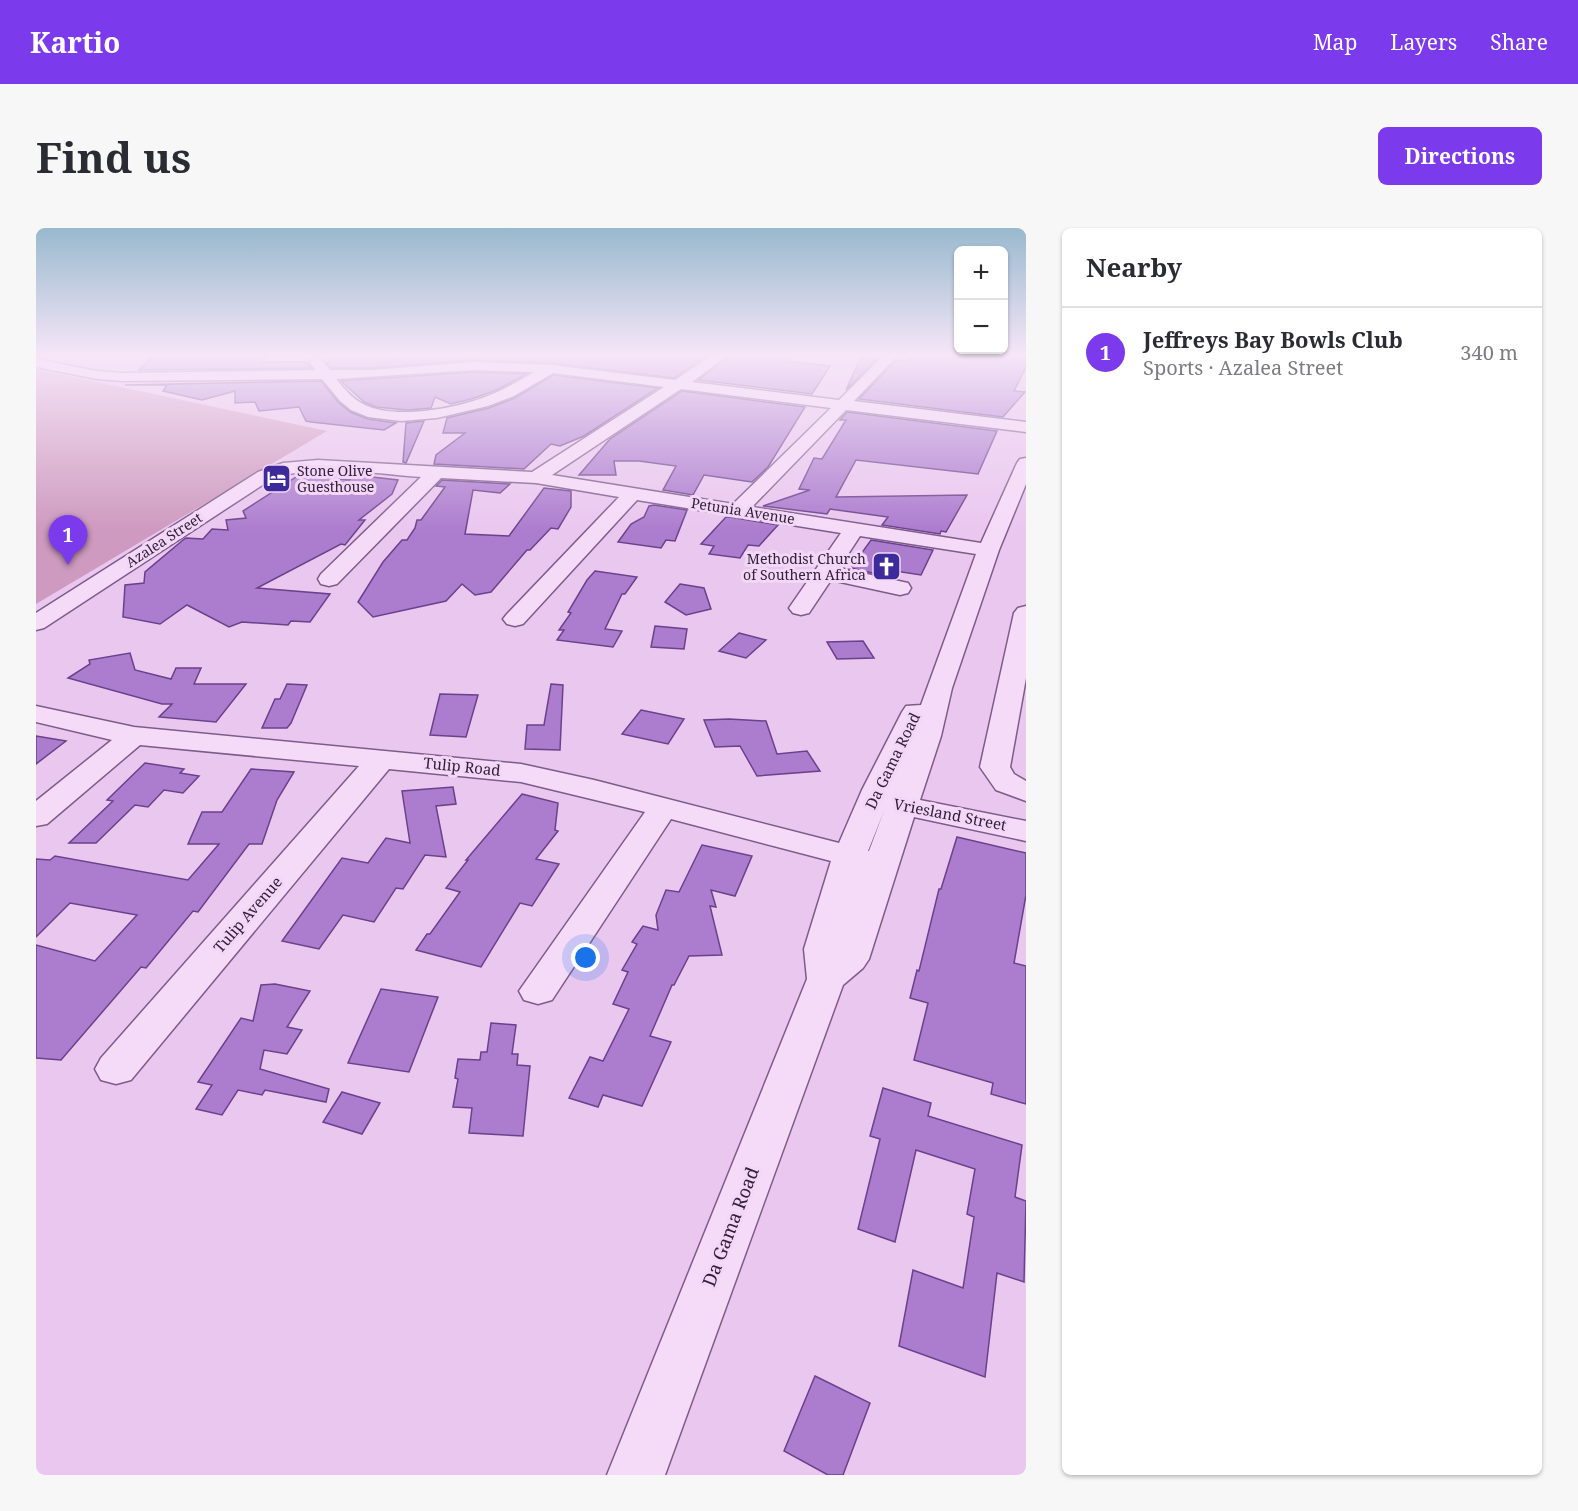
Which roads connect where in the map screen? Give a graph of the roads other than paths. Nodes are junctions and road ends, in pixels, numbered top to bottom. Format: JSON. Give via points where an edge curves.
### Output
{"nodes":[{"id":1,"x":390,"y":414,"type":"edge"},
{"id":2,"x":410,"y":414,"type":"edge"},
{"id":3,"x":634,"y":414,"type":"edge"},
{"id":4,"x":834,"y":414,"type":"edge"},
{"id":5,"x":916,"y":414,"type":"edge"},
{"id":6,"x":1026,"y":428,"type":"edge"},
{"id":7,"x":1025,"y":458,"type":"edge"},
{"id":8,"x":296,"y":465,"type":"joint"},
{"id":9,"x":437,"y":471,"type":"junction"},
{"id":10,"x":536,"y":478,"type":"junction"},
{"id":11,"x":633,"y":493,"type":"junction"},
{"id":12,"x":738,"y":510,"type":"junction"},
{"id":13,"x":854,"y":529,"type":"junction"},
{"id":14,"x":988,"y":550,"type":"junction"},
{"id":15,"x":825,"y":572,"type":"junction"},
{"id":16,"x":328,"y":579,"type":"dead end"},
{"id":17,"x":900,"y":588,"type":"dead end"},
{"id":18,"x":801,"y":608,"type":"dead end"},
{"id":19,"x":1026,"y":613,"type":"edge"},
{"id":20,"x":515,"y":619,"type":"dead end"},
{"id":21,"x":36,"y":623,"type":"edge"},
{"id":22,"x":36,"y":714,"type":"edge"},
{"id":23,"x":134,"y":736,"type":"junction"},
{"id":24,"x":381,"y":760,"type":"junction"},
{"id":25,"x":1026,"y":792,"type":"edge"},
{"id":26,"x":887,"y":803,"type":"junction"},
{"id":27,"x":663,"y":808,"type":"junction"},
{"id":28,"x":36,"y":817,"type":"edge"},
{"id":29,"x":1026,"y":831,"type":"edge"},
{"id":30,"x":850,"y":855,"type":"junction"},
{"id":31,"x":881,"y":864,"type":"junction"},
{"id":32,"x":826,"y":979,"type":"junction"},
{"id":33,"x":538,"y":991,"type":"dead end"},
{"id":34,"x":116,"y":1069,"type":"dead end"},
{"id":35,"x":636,"y":1475,"type":"edge"}],
"edges":[{"from":1,"to":2,"type":"street"},
{"from":3,"to":10,"type":"street"},
{"from":4,"to":12,"type":"street"},
{"from":5,"to":6,"type":"street"},
{"from":7,"to":14,"type":"street","name":"Da Gama Road"},
{"from":8,"to":9,"type":"street","name":"Petunia Avenue"},
{"from":8,"to":21,"type":"street","name":"Azalea Street","via":[[264,476]]},
{"from":9,"to":10,"type":"street","name":"Petunia Avenue"},
{"from":9,"to":16,"type":"street"},
{"from":10,"to":11,"type":"street","name":"Petunia Avenue"},
{"from":11,"to":12,"type":"street","name":"Petunia Avenue"},
{"from":11,"to":20,"type":"street"},
{"from":12,"to":13,"type":"street","name":"Petunia Avenue"},
{"from":13,"to":14,"type":"street","name":"Petunia Avenue"},
{"from":13,"to":15,"type":"street"},
{"from":14,"to":26,"type":"street","name":"Da Gama Road","via":[[939,688],[927,736]]},
{"from":15,"to":17,"type":"street"},
{"from":15,"to":18,"type":"street"},
{"from":19,"to":25,"type":"street","via":[[995,767],[1005,784]]},
{"from":22,"to":23,"type":"street","name":"Tulip Road"},
{"from":23,"to":24,"type":"street","name":"Tulip Road"},
{"from":23,"to":28,"type":"street"},
{"from":24,"to":27,"type":"street","name":"Tulip Road","via":[[521,773]]},
{"from":24,"to":34,"type":"street","name":"Tulip Avenue"},
{"from":26,"to":29,"type":"street","name":"Vriesland Street"},
{"from":26,"to":30,"type":"street","name":"Da Gama Road"},
{"from":26,"to":31,"type":"street","name":"Da Gama Road"},
{"from":27,"to":30,"type":"street","name":"Tulip Road"},
{"from":27,"to":33,"type":"street"},
{"from":30,"to":31,"type":"street","name":"Tulip Road"},
{"from":30,"to":32,"type":"street","name":"Da Gama Road","via":[[822,949]]},
{"from":31,"to":32,"type":"street","name":"Da Gama Road","via":[[850,959]]},
{"from":32,"to":35,"type":"street","name":"Da Gama Road"}]}
